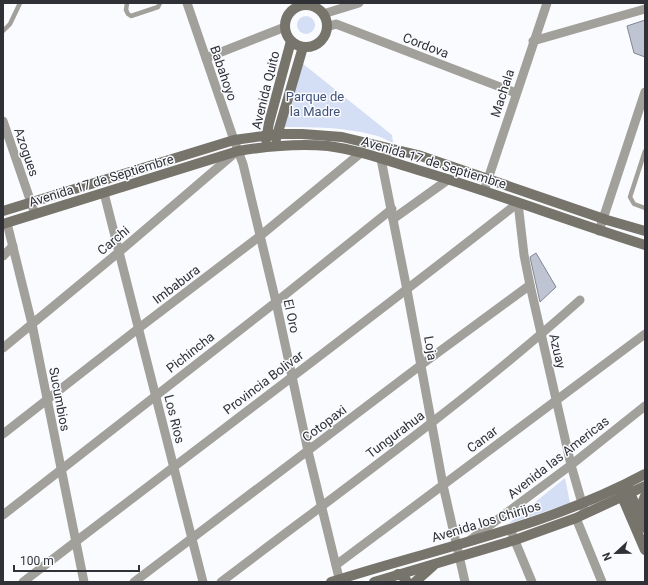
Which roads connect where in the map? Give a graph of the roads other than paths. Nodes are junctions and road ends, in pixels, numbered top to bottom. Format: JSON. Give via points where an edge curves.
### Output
{"nodes":[{"id":1,"x":20,"y":3,"type":"edge"},
{"id":2,"x":126,"y":3,"type":"edge"},
{"id":3,"x":160,"y":3,"type":"edge"},
{"id":4,"x":187,"y":3,"type":"edge"},
{"id":5,"x":359,"y":3,"type":"edge"},
{"id":6,"x":547,"y":3,"type":"edge"},
{"id":7,"x":308,"y":4,"type":"edge"},
{"id":8,"x":293,"y":6,"type":"edge"},
{"id":9,"x":645,"y":10,"type":"edge"},
{"id":10,"x":323,"y":14,"type":"junction"},
{"id":11,"x":285,"y":27,"type":"junction"},
{"id":12,"x":326,"y":27,"type":"junction"},
{"id":13,"x":3,"y":31,"type":"edge"},
{"id":14,"x":291,"y":41,"type":"junction"},
{"id":15,"x":533,"y":41,"type":"junction"},
{"id":16,"x":303,"y":47,"type":"junction"},
{"id":17,"x":206,"y":58,"type":"junction"},
{"id":18,"x":516,"y":93,"type":"junction"},
{"id":19,"x":644,"y":97,"type":"edge"},
{"id":20,"x":642,"y":111,"type":"edge"},
{"id":21,"x":3,"y":121,"type":"edge"},
{"id":22,"x":277,"y":134,"type":"junction"},
{"id":23,"x":267,"y":135,"type":"junction"},
{"id":24,"x":234,"y":140,"type":"junction"},
{"id":25,"x":270,"y":145,"type":"junction"},
{"id":26,"x":391,"y":149,"type":"junction"},
{"id":27,"x":238,"y":151,"type":"junction"},
{"id":28,"x":362,"y":152,"type":"junction"},
{"id":29,"x":645,"y":152,"type":"edge"},
{"id":30,"x":381,"y":159,"type":"junction"},
{"id":31,"x":449,"y":179,"type":"junction"},
{"id":32,"x":488,"y":180,"type":"junction"},
{"id":33,"x":484,"y":190,"type":"junction"},
{"id":34,"x":104,"y":193,"type":"junction"},
{"id":35,"x":30,"y":202,"type":"junction"},
{"id":36,"x":518,"y":203,"type":"junction"},
{"id":37,"x":645,"y":208,"type":"edge"},
{"id":38,"x":392,"y":209,"type":"junction"},
{"id":39,"x":3,"y":211,"type":"edge"},
{"id":40,"x":35,"y":214,"type":"junction"},
{"id":41,"x":603,"y":218,"type":"junction"},
{"id":42,"x":393,"y":219,"type":"junction"},
{"id":43,"x":5,"y":223,"type":"edge"},
{"id":44,"x":599,"y":231,"type":"junction"},
{"id":45,"x":645,"y":231,"type":"edge"},
{"id":46,"x":260,"y":236,"type":"junction"},
{"id":47,"x":645,"y":245,"type":"edge"},
{"id":48,"x":14,"y":246,"type":"junction"},
{"id":49,"x":119,"y":252,"type":"junction"},
{"id":50,"x":3,"y":256,"type":"edge"},
{"id":51,"x":530,"y":285,"type":"junction"},
{"id":52,"x":407,"y":290,"type":"junction"},
{"id":53,"x":580,"y":300,"type":"dead end"},
{"id":54,"x":276,"y":302,"type":"junction"},
{"id":55,"x":32,"y":324,"type":"junction"},
{"id":56,"x":139,"y":328,"type":"junction"},
{"id":57,"x":645,"y":334,"type":"edge"},
{"id":58,"x":541,"y":335,"type":"junction"},
{"id":59,"x":3,"y":348,"type":"edge"},
{"id":60,"x":421,"y":365,"type":"junction"},
{"id":61,"x":292,"y":377,"type":"junction"},
{"id":62,"x":156,"y":395,"type":"junction"},
{"id":63,"x":47,"y":400,"type":"junction"},
{"id":64,"x":556,"y":400,"type":"junction"},
{"id":65,"x":645,"y":406,"type":"edge"},
{"id":66,"x":431,"y":423,"type":"junction"},
{"id":67,"x":3,"y":434,"type":"edge"},
{"id":68,"x":308,"y":451,"type":"junction"},
{"id":69,"x":571,"y":465,"type":"junction"},
{"id":70,"x":174,"y":466,"type":"junction"},
{"id":71,"x":61,"y":470,"type":"junction"},
{"id":72,"x":645,"y":474,"type":"edge"},
{"id":73,"x":442,"y":486,"type":"junction"},
{"id":74,"x":645,"y":486,"type":"edge"},
{"id":75,"x":624,"y":491,"type":"junction"},
{"id":76,"x":645,"y":496,"type":"edge"},
{"id":77,"x":581,"y":504,"type":"junction"},
{"id":78,"x":321,"y":506,"type":"junction"},
{"id":79,"x":3,"y":515,"type":"edge"},
{"id":80,"x":581,"y":516,"type":"junction"},
{"id":81,"x":643,"y":523,"type":"edge"},
{"id":82,"x":510,"y":529,"type":"junction"},
{"id":83,"x":192,"y":538,"type":"junction"},
{"id":84,"x":515,"y":540,"type":"junction"},
{"id":85,"x":76,"y":542,"type":"junction"},
{"id":86,"x":468,"y":542,"type":"junction"},
{"id":87,"x":456,"y":545,"type":"junction"},
{"id":88,"x":645,"y":550,"type":"edge"},
{"id":89,"x":459,"y":556,"type":"junction"},
{"id":90,"x":437,"y":563,"type":"junction"},
{"id":91,"x":336,"y":565,"type":"junction"},
{"id":92,"x":398,"y":574,"type":"junction"},
{"id":93,"x":337,"y":581,"type":"edge"},
{"id":94,"x":23,"y":582,"type":"edge"},
{"id":95,"x":84,"y":582,"type":"edge"},
{"id":96,"x":134,"y":582,"type":"edge"},
{"id":97,"x":203,"y":582,"type":"edge"},
{"id":98,"x":221,"y":582,"type":"edge"},
{"id":99,"x":374,"y":582,"type":"edge"},
{"id":100,"x":407,"y":582,"type":"edge"},
{"id":101,"x":415,"y":582,"type":"edge"},
{"id":102,"x":465,"y":582,"type":"edge"},
{"id":103,"x":532,"y":582,"type":"edge"},
{"id":104,"x":602,"y":582,"type":"edge"}],
"edges":[{"from":1,"to":13,"type":"lane","via":[[10,24]]},
{"from":2,"to":3,"type":"lane","via":[[126,10],[131,16]]},
{"from":4,"to":17,"type":"street","name":"Babahoyo"},
{"from":5,"to":10,"type":"street"},
{"from":6,"to":15,"type":"street","name":"Machala"},
{"from":7,"to":8,"type":"street"},
{"from":7,"to":10,"type":"street"},
{"from":8,"to":11,"type":"street","via":[[286,18]]},
{"from":9,"to":15,"type":"street"},
{"from":10,"to":12,"type":"street"},
{"from":11,"to":14,"type":"street"},
{"from":11,"to":17,"type":"street"},
{"from":12,"to":16,"type":"street","via":[[322,40],[310,47]]},
{"from":12,"to":18,"type":"street","name":"Cordova","via":[[336,24]]},
{"from":14,"to":16,"type":"street"},
{"from":14,"to":23,"type":"street","name":"Avenida Quito"},
{"from":15,"to":18,"type":"street","name":"Machala"},
{"from":16,"to":22,"type":"street","name":"Avenida Quito"},
{"from":17,"to":24,"type":"street","name":"Babahoyo"},
{"from":18,"to":32,"type":"street","name":"Machala"},
{"from":19,"to":20,"type":"street"},
{"from":20,"to":41,"type":"street"},
{"from":21,"to":35,"type":"street","name":"Azogues"},
{"from":22,"to":23,"type":"street","name":"Avenida 17 de Septiembre"},
{"from":22,"to":25,"type":"street","name":"Avenida Quito"},
{"from":22,"to":26,"type":"street","name":"Avenida 17 de Septiembre","via":[[342,137]]},
{"from":23,"to":24,"type":"street","name":"Avenida 17 de Septiembre"},
{"from":23,"to":25,"type":"street","name":"Avenida Quito"},
{"from":24,"to":27,"type":"street","name":"Babahoyo"},
{"from":24,"to":35,"type":"street","name":"Avenida 17 de Septiembre"},
{"from":25,"to":27,"type":"street","name":"Avenida 17 de Septiembre"},
{"from":25,"to":28,"type":"street","name":"Avenida 17 de Septiembre","via":[[328,146]]},
{"from":26,"to":30,"type":"street"},
{"from":26,"to":32,"type":"street","name":"Avenida 17 de Septiembre"},
{"from":27,"to":34,"type":"street","name":"Avenida 17 de Septiembre"},
{"from":27,"to":46,"type":"street","name":"El Oro"},
{"from":27,"to":49,"type":"street","name":"Carchi"},
{"from":28,"to":30,"type":"street","name":"Avenida 17 de Septiembre"},
{"from":28,"to":46,"type":"street","name":"Imbabura"},
{"from":29,"to":37,"type":"lane","via":[[630,197],[634,204]]},
{"from":30,"to":31,"type":"street","name":"Avenida 17 de Septiembre"},
{"from":30,"to":38,"type":"street","name":"Loja"},
{"from":31,"to":33,"type":"street","name":"Avenida 17 de Septiembre"},
{"from":31,"to":42,"type":"street"},
{"from":32,"to":33,"type":"street","name":"Machala"},
{"from":32,"to":41,"type":"street","name":"Avenida 17 de Septiembre"},
{"from":33,"to":36,"type":"street","name":"Avenida 17 de Septiembre"},
{"from":34,"to":40,"type":"street","name":"Avenida 17 de Septiembre"},
{"from":34,"to":49,"type":"street","name":"Los Rios"},
{"from":35,"to":39,"type":"street","name":"Avenida 17 de Septiembre"},
{"from":35,"to":40,"type":"street","name":"Azogues"},
{"from":36,"to":44,"type":"street","name":"Avenida 17 de Septiembre"},
{"from":36,"to":51,"type":"street","name":"Azuay"},
{"from":36,"to":52,"type":"street","name":"Provincia Bolivar"},
{"from":38,"to":42,"type":"street","name":"Loja"},
{"from":38,"to":54,"type":"street","name":"Pichincha"},
{"from":40,"to":43,"type":"street","name":"Avenida 17 de Septiembre"},
{"from":41,"to":44,"type":"street"},
{"from":41,"to":45,"type":"street","name":"Avenida 17 de Septiembre"},
{"from":42,"to":52,"type":"street","name":"Loja"},
{"from":43,"to":48,"type":"street","name":"Sucumbios"},
{"from":44,"to":47,"type":"street","name":"Avenida 17 de Septiembre"},
{"from":46,"to":54,"type":"street","name":"El Oro"},
{"from":46,"to":56,"type":"street","name":"Imbabura"},
{"from":48,"to":50,"type":"street"},
{"from":48,"to":55,"type":"street","name":"Sucumbios"},
{"from":49,"to":55,"type":"street","name":"Carchi"},
{"from":49,"to":56,"type":"street","name":"Los Rios"},
{"from":51,"to":58,"type":"street","name":"Azuay"},
{"from":51,"to":60,"type":"street","name":"Cotopaxi"},
{"from":52,"to":60,"type":"street","name":"Loja"},
{"from":52,"to":61,"type":"street","name":"Provincia Bolivar"},
{"from":53,"to":58,"type":"street","name":"Tungurahua"},
{"from":54,"to":61,"type":"street","name":"El Oro"},
{"from":54,"to":62,"type":"street","name":"Pichincha"},
{"from":55,"to":59,"type":"street","name":"Carchi"},
{"from":55,"to":63,"type":"street","name":"Sucumbios"},
{"from":56,"to":62,"type":"street","name":"Los Rios"},
{"from":56,"to":63,"type":"street","name":"Imbabura"},
{"from":57,"to":64,"type":"street","name":"Canar"},
{"from":58,"to":64,"type":"street","name":"Azuay"},
{"from":58,"to":66,"type":"street","name":"Tungurahua"},
{"from":60,"to":66,"type":"street","name":"Loja"},
{"from":60,"to":68,"type":"street","name":"Cotopaxi"},
{"from":61,"to":68,"type":"street","name":"El Oro"},
{"from":61,"to":70,"type":"street","name":"Provincia Bolivar"},
{"from":62,"to":70,"type":"street","name":"Los Rios"},
{"from":62,"to":71,"type":"street","name":"Pichincha"},
{"from":63,"to":67,"type":"street","name":"Imbabura"},
{"from":63,"to":71,"type":"street","name":"Sucumbios"},
{"from":64,"to":69,"type":"street","name":"Azuay"},
{"from":64,"to":73,"type":"street","name":"Canar"},
{"from":65,"to":69,"type":"street","name":"Avenida las Americas"},
{"from":66,"to":73,"type":"street","name":"Loja"},
{"from":66,"to":78,"type":"street","name":"Tungurahua"},
{"from":68,"to":78,"type":"street","name":"El Oro"},
{"from":68,"to":83,"type":"street","name":"Cotopaxi"},
{"from":69,"to":77,"type":"street","name":"Azuay"},
{"from":69,"to":86,"type":"street","name":"Avenida las Americas"},
{"from":70,"to":83,"type":"street","name":"Los Rios"},
{"from":70,"to":85,"type":"street","name":"Provincia Bolivar"},
{"from":71,"to":79,"type":"street","name":"Pichincha"},
{"from":71,"to":85,"type":"street","name":"Sucumbios"},
{"from":72,"to":75,"type":"street","name":"Avenida los Chirijos"},
{"from":73,"to":87,"type":"street","name":"Loja"},
{"from":73,"to":91,"type":"street","name":"Canar"},
{"from":74,"to":75,"type":"street","name":"Avenida los Chirijos"},
{"from":75,"to":77,"type":"street","name":"Avenida los Chirijos"},
{"from":75,"to":80,"type":"street","name":"Avenida los Chirijos"},
{"from":75,"to":81,"type":"street"},
{"from":75,"to":88,"type":"street"},
{"from":76,"to":81,"type":"street","via":[[642,506]]},
{"from":77,"to":80,"type":"street","name":"Azuay"},
{"from":77,"to":82,"type":"street","name":"Avenida los Chirijos"},
{"from":78,"to":91,"type":"street","name":"El Oro"},
{"from":78,"to":98,"type":"street","name":"Tungurahua"},
{"from":80,"to":84,"type":"street","name":"Avenida los Chirijos"},
{"from":80,"to":104,"type":"street","name":"Azuay"},
{"from":82,"to":84,"type":"street"},
{"from":82,"to":86,"type":"street","name":"Avenida los Chirijos"},
{"from":83,"to":96,"type":"street","name":"Cotopaxi"},
{"from":83,"to":97,"type":"street","name":"Los Rios"},
{"from":84,"to":89,"type":"street","name":"Avenida los Chirijos"},
{"from":84,"to":103,"type":"street"},
{"from":85,"to":94,"type":"street","name":"Provincia Bolivar"},
{"from":85,"to":95,"type":"street","name":"Sucumbios"},
{"from":86,"to":87,"type":"street","name":"Avenida los Chirijos"},
{"from":87,"to":89,"type":"street","name":"Loja"},
{"from":87,"to":93,"type":"street","name":"Avenida los Chirijos"},
{"from":89,"to":90,"type":"street","name":"Avenida los Chirijos"},
{"from":89,"to":102,"type":"street","name":"Loja"},
{"from":90,"to":92,"type":"street","name":"Avenida los Chirijos"},
{"from":90,"to":101,"type":"street"},
{"from":91,"to":93,"type":"street","name":"El Oro"},
{"from":92,"to":99,"type":"street","name":"Avenida los Chirijos"},
{"from":92,"to":100,"type":"street"}]}
